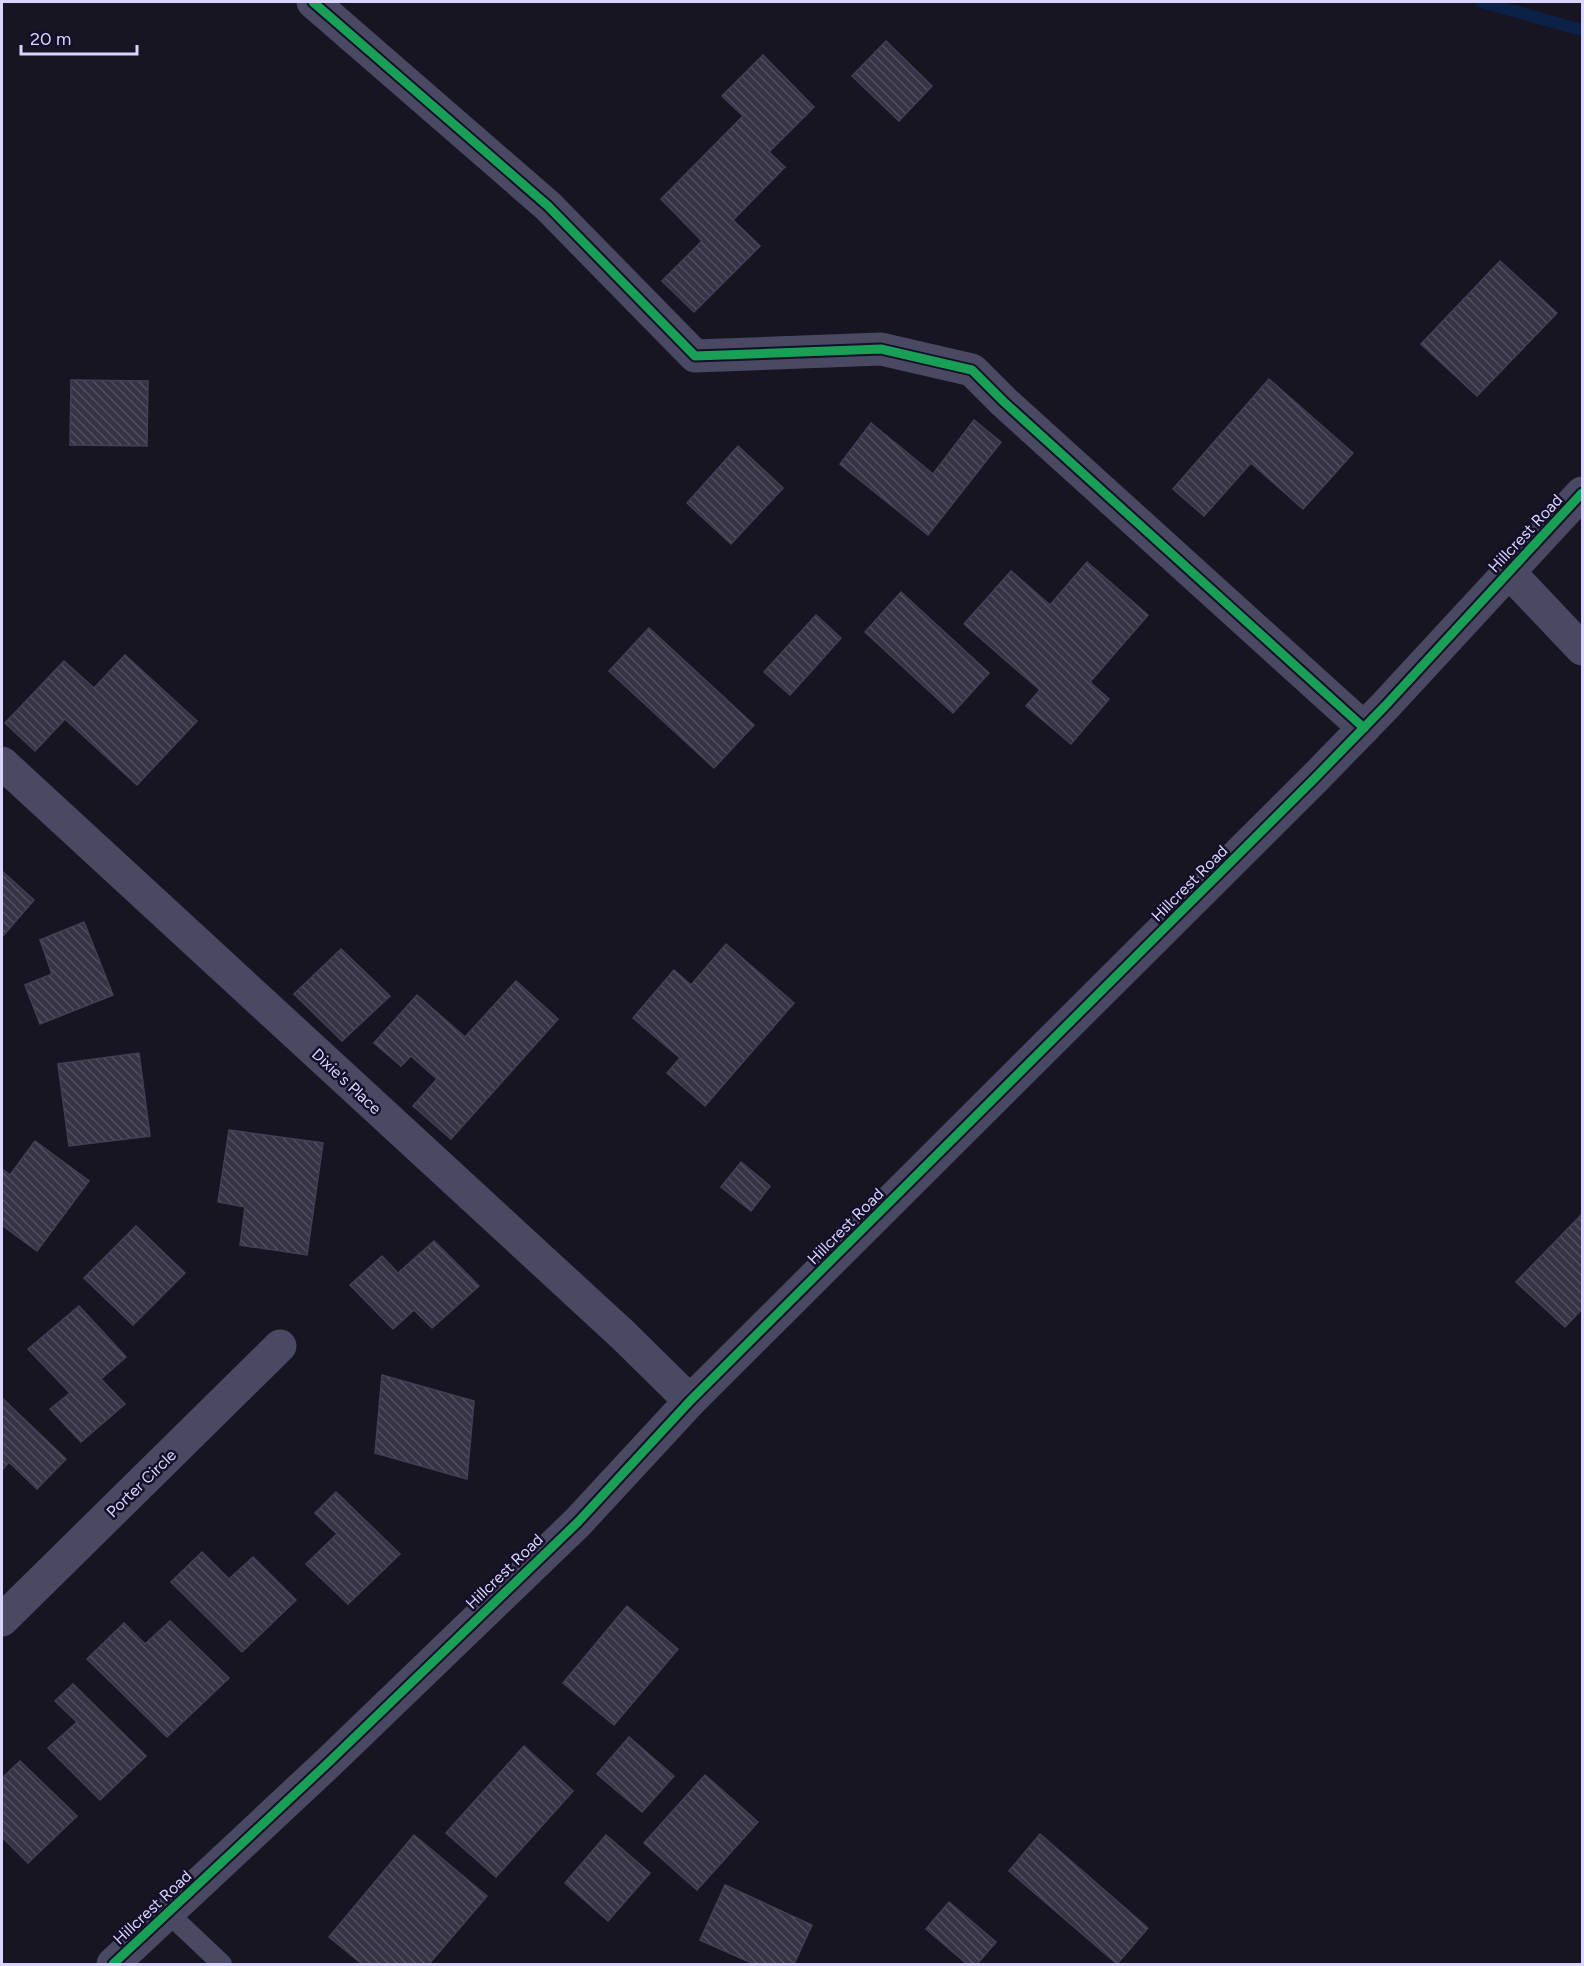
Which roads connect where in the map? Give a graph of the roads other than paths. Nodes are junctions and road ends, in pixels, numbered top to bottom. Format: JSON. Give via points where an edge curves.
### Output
{"nodes":[{"id":1,"x":313,"y":2,"type":"edge"},
{"id":2,"x":1582,"y":493,"type":"edge"},
{"id":3,"x":1509,"y":572,"type":"junction"},
{"id":4,"x":1582,"y":649,"type":"edge"},
{"id":5,"x":1364,"y":728,"type":"junction"},
{"id":6,"x":2,"y":763,"type":"edge"},
{"id":7,"x":280,"y":1346,"type":"dead end"},
{"id":8,"x":690,"y":1401,"type":"junction"},
{"id":9,"x":2,"y":1620,"type":"edge"},
{"id":10,"x":168,"y":1913,"type":"junction"},
{"id":11,"x":113,"y":1965,"type":"edge"},
{"id":12,"x":222,"y":1965,"type":"edge"}],
"edges":[{"from":1,"to":5,"type":"street","via":[[548,206],[695,356],[880,349],[972,370]]},
{"from":2,"to":3,"type":"street","name":"Hillcrest Road"},
{"from":3,"to":4,"type":"street"},
{"from":3,"to":5,"type":"street","name":"Hillcrest Road"},
{"from":5,"to":8,"type":"street","name":"Hillcrest Road"},
{"from":6,"to":8,"type":"street","name":"Dixie's Place"},
{"from":7,"to":9,"type":"street","name":"Porter Circle"},
{"from":8,"to":10,"type":"street","name":"Hillcrest Road","via":[[578,1522]]},
{"from":10,"to":11,"type":"street","name":"Hillcrest Road"},
{"from":10,"to":12,"type":"lane"}]}
